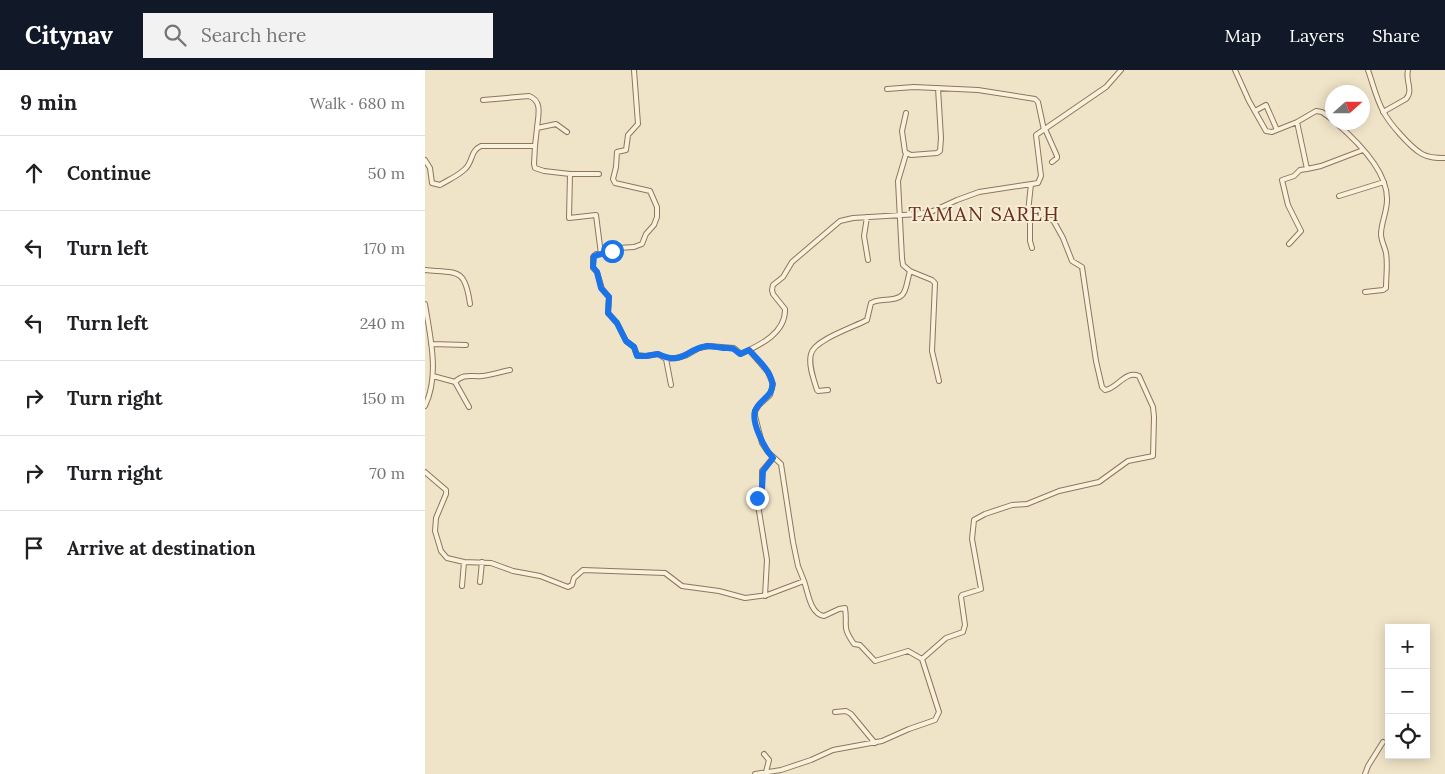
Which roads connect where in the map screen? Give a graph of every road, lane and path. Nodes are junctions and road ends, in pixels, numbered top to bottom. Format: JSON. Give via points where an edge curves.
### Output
{"nodes":[{"id":1,"x":634,"y":70,"type":"edge"},
{"id":2,"x":1121,"y":70,"type":"edge"},
{"id":3,"x":1235,"y":70,"type":"edge"},
{"id":4,"x":1368,"y":70,"type":"edge"},
{"id":5,"x":1408,"y":70,"type":"edge"},
{"id":6,"x":887,"y":88,"type":"dead end"},
{"id":7,"x":938,"y":88,"type":"junction"},
{"id":8,"x":483,"y":100,"type":"dead end"},
{"id":9,"x":1255,"y":111,"type":"junction"},
{"id":10,"x":1383,"y":112,"type":"junction"},
{"id":11,"x":906,"y":113,"type":"dead end"},
{"id":12,"x":1325,"y":114,"type":"edge"},
{"id":13,"x":1297,"y":122,"type":"junction"},
{"id":14,"x":537,"y":128,"type":"junction"},
{"id":15,"x":1045,"y":129,"type":"junction"},
{"id":16,"x":1277,"y":130,"type":"junction"},
{"id":17,"x":1344,"y":130,"type":"edge"},
{"id":18,"x":567,"y":132,"type":"dead end"},
{"id":19,"x":535,"y":146,"type":"junction"},
{"id":20,"x":1363,"y":150,"type":"junction"},
{"id":21,"x":906,"y":154,"type":"junction"},
{"id":22,"x":1445,"y":158,"type":"edge"},
{"id":23,"x":425,"y":160,"type":"edge"},
{"id":24,"x":1051,"y":162,"type":"dead end"},
{"id":25,"x":1307,"y":169,"type":"junction"},
{"id":26,"x":570,"y":174,"type":"junction"},
{"id":27,"x":599,"y":174,"type":"dead end"},
{"id":28,"x":1384,"y":182,"type":"junction"},
{"id":29,"x":1031,"y":184,"type":"junction"},
{"id":30,"x":1339,"y":196,"type":"dead end"},
{"id":31,"x":899,"y":215,"type":"junction"},
{"id":32,"x":867,"y":217,"type":"junction"},
{"id":33,"x":1030,"y":218,"type":"junction"},
{"id":34,"x":1289,"y":244,"type":"dead end"},
{"id":35,"x":1032,"y":248,"type":"dead end"},
{"id":36,"x":601,"y":254,"type":"junction"},
{"id":37,"x":868,"y":260,"type":"dead end"},
{"id":38,"x":425,"y":270,"type":"edge"},
{"id":39,"x":910,"y":270,"type":"junction"},
{"id":40,"x":1365,"y":292,"type":"dead end"},
{"id":41,"x":425,"y":304,"type":"edge"},
{"id":42,"x":470,"y":304,"type":"dead end"},
{"id":43,"x":429,"y":342,"type":"edge"},
{"id":44,"x":466,"y":345,"type":"dead end"},
{"id":45,"x":749,"y":350,"type":"junction"},
{"id":46,"x":666,"y":359,"type":"junction"},
{"id":47,"x":510,"y":370,"type":"dead end"},
{"id":48,"x":433,"y":376,"type":"junction"},
{"id":49,"x":939,"y":381,"type":"dead end"},
{"id":50,"x":455,"y":382,"type":"junction"},
{"id":51,"x":671,"y":385,"type":"dead end"},
{"id":52,"x":827,"y":390,"type":"dead end"},
{"id":53,"x":425,"y":406,"type":"edge"},
{"id":54,"x":469,"y":407,"type":"dead end"},
{"id":55,"x":773,"y":458,"type":"junction"},
{"id":56,"x":425,"y":472,"type":"edge"},
{"id":57,"x":464,"y":562,"type":"junction"},
{"id":58,"x":482,"y":562,"type":"junction"},
{"id":59,"x":804,"y":581,"type":"junction"},
{"id":60,"x":480,"y":582,"type":"dead end"},
{"id":61,"x":463,"y":586,"type":"dead end"},
{"id":62,"x":765,"y":596,"type":"junction"},
{"id":63,"x":921,"y":659,"type":"junction"},
{"id":64,"x":835,"y":712,"type":"dead end"},
{"id":65,"x":1383,"y":742,"type":"dead end"},
{"id":66,"x":875,"y":743,"type":"junction"},
{"id":67,"x":763,"y":754,"type":"dead end"},
{"id":68,"x":766,"y":772,"type":"junction"},
{"id":69,"x":755,"y":774,"type":"edge"},
{"id":70,"x":1365,"y":774,"type":"edge"}],
"edges":[{"from":1,"to":36,"type":"street","via":[[638,124],[628,135],[626,150],[616,152],[617,167],[613,180],[650,191],[657,207],[657,217],[642,244]]},
{"from":2,"to":15,"type":"street","via":[[1106,87]]},
{"from":3,"to":9,"type":"street"},
{"from":4,"to":10,"type":"street"},
{"from":5,"to":10,"type":"street","via":[[1409,96]]},
{"from":6,"to":7,"type":"street"},
{"from":7,"to":15,"type":"street","via":[[978,90],[1035,99]]},
{"from":7,"to":21,"type":"street","via":[[940,151]]},
{"from":8,"to":14,"type":"street","via":[[533,98],[539,107]]},
{"from":9,"to":16,"type":"street","via":[[1266,130]]},
{"from":9,"to":16,"type":"street","via":[[1266,105]]},
{"from":10,"to":22,"type":"street","via":[[1416,150],[1424,155]]},
{"from":11,"to":21,"type":"street","via":[[902,131]]},
{"from":12,"to":13,"type":"street","via":[[1316,111]]},
{"from":13,"to":16,"type":"street"},
{"from":13,"to":25,"type":"street"},
{"from":14,"to":18,"type":"street","via":[[556,124]]},
{"from":14,"to":19,"type":"street"},
{"from":15,"to":24,"type":"street","via":[[1057,156]]},
{"from":15,"to":29,"type":"street","via":[[1035,137],[1041,178]]},
{"from":17,"to":20,"type":"street"},
{"from":19,"to":23,"type":"street","via":[[481,146],[472,153],[465,169],[441,185],[432,182]]},
{"from":19,"to":26,"type":"street","via":[[535,168]]},
{"from":20,"to":25,"type":"street"},
{"from":20,"to":28,"type":"street"},
{"from":21,"to":31,"type":"street","via":[[898,181]]},
{"from":25,"to":34,"type":"street","via":[[1282,180],[1288,205],[1301,231]]},
{"from":26,"to":27,"type":"street"},
{"from":26,"to":36,"type":"street","via":[[569,217],[596,215]]},
{"from":28,"to":30,"type":"street"},
{"from":28,"to":40,"type":"street","via":[[1387,200],[1381,234],[1387,266],[1386,288]]},
{"from":29,"to":31,"type":"street","via":[[979,192],[933,211]]},
{"from":29,"to":33,"type":"street"},
{"from":31,"to":32,"type":"street"},
{"from":31,"to":39,"type":"street","via":[[903,263]]},
{"from":32,"to":37,"type":"street","via":[[864,236]]},
{"from":32,"to":45,"type":"street","via":[[836,223],[789,266],[772,288],[785,309],[781,326],[771,337]]},
{"from":33,"to":35,"type":"street","via":[[1029,241]]},
{"from":33,"to":63,"type":"street","via":[[1053,220],[1072,261],[1082,267],[1102,387],[1109,390],[1130,376],[1139,376],[1153,408],[1153,454],[1128,461],[1099,482],[1059,491],[976,518],[972,539],[981,589],[961,597],[963,632],[946,638]]},
{"from":36,"to":46,"type":"street","via":[[593,257],[593,266],[601,288],[609,297],[609,315],[626,341],[634,347],[637,356],[658,354]]},
{"from":38,"to":42,"type":"street","via":[[462,275],[468,287]]},
{"from":39,"to":49,"type":"street","via":[[935,283],[932,351]]},
{"from":39,"to":52,"type":"street","via":[[901,297],[875,300],[871,303],[867,320],[825,339],[811,353],[817,390]]},
{"from":41,"to":43,"type":"street"},
{"from":43,"to":44,"type":"street"},
{"from":43,"to":48,"type":"street"},
{"from":45,"to":46,"type":"street","via":[[740,354],[733,348],[709,346],[682,357]]},
{"from":45,"to":55,"type":"street","via":[[768,372],[773,384],[770,395],[755,410],[762,443]]},
{"from":46,"to":51,"type":"street"},
{"from":47,"to":50,"type":"street","via":[[468,375]]},
{"from":48,"to":50,"type":"street"},
{"from":48,"to":53,"type":"street"},
{"from":50,"to":54,"type":"street"},
{"from":55,"to":59,"type":"street","via":[[781,464],[793,542]]},
{"from":55,"to":62,"type":"street","via":[[763,471],[762,489],[757,499],[767,560]]},
{"from":56,"to":57,"type":"street","via":[[446,492],[436,518],[435,531],[441,551],[453,560]]},
{"from":57,"to":58,"type":"street"},
{"from":57,"to":61,"type":"street"},
{"from":58,"to":60,"type":"street"},
{"from":58,"to":62,"type":"street","via":[[541,576],[566,587],[572,586],[574,578],[583,570],[657,572],[665,573],[682,586],[745,598]]},
{"from":59,"to":62,"type":"street"},
{"from":59,"to":63,"type":"street","via":[[818,614],[824,616],[845,608],[848,636],[875,661],[908,651]]},
{"from":63,"to":66,"type":"street","via":[[939,714],[935,720]]},
{"from":64,"to":66,"type":"street","via":[[851,714]]},
{"from":65,"to":70,"type":"street"},
{"from":66,"to":68,"type":"street","via":[[833,750],[781,770]]},
{"from":67,"to":68,"type":"street","via":[[769,760]]},
{"from":68,"to":69,"type":"street"}]}
